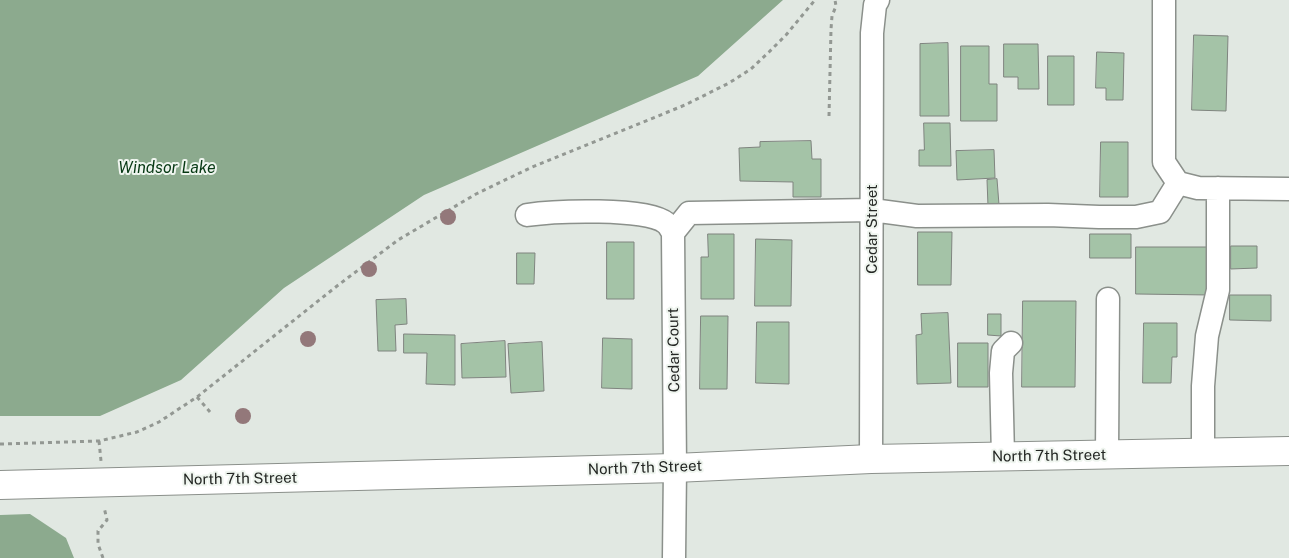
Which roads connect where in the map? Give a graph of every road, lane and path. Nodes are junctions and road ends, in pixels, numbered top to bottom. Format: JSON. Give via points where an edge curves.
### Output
{"nodes":[{"id":1,"x":815,"y":0,"type":"edge"},
{"id":2,"x":835,"y":0,"type":"edge"},
{"id":3,"x":878,"y":0,"type":"edge"},
{"id":4,"x":1164,"y":0,"type":"edge"},
{"id":5,"x":830,"y":116,"type":"dead end"},
{"id":6,"x":1178,"y":183,"type":"junction"},
{"id":7,"x":1218,"y":188,"type":"junction"},
{"id":8,"x":1289,"y":189,"type":"edge"},
{"id":9,"x":872,"y":210,"type":"junction"},
{"id":10,"x":527,"y":215,"type":"dead end"},
{"id":11,"x":673,"y":233,"type":"junction"},
{"id":12,"x":1108,"y":300,"type":"dead end"},
{"id":13,"x":1011,"y":343,"type":"dead end"},
{"id":14,"x":197,"y":397,"type":"junction"},
{"id":15,"x":210,"y":412,"type":"dead end"},
{"id":16,"x":99,"y":441,"type":"junction"},
{"id":17,"x":2,"y":444,"type":"edge"},
{"id":18,"x":0,"y":449,"type":"edge"},
{"id":19,"x":1289,"y":451,"type":"edge"},
{"id":20,"x":1203,"y":452,"type":"junction"},
{"id":21,"x":1107,"y":454,"type":"junction"},
{"id":22,"x":1003,"y":456,"type":"junction"},
{"id":23,"x":871,"y":459,"type":"junction"},
{"id":24,"x":675,"y":468,"type":"junction"},
{"id":25,"x":101,"y":469,"type":"dead end"},
{"id":26,"x":0,"y":485,"type":"edge"},
{"id":27,"x":104,"y":507,"type":"dead end"},
{"id":28,"x":102,"y":558,"type":"edge"},
{"id":29,"x":674,"y":558,"type":"edge"}],
"edges":[{"from":1,"to":14,"type":"path","via":[[775,46],[751,68],[729,82],[685,105],[530,168],[476,194],[398,240]]},
{"from":2,"to":5,"type":"path","via":[[831,29]]},
{"from":3,"to":9,"type":"street","name":"Cedar Street","via":[[872,33]]},
{"from":4,"to":6,"type":"street","via":[[1164,162]]},
{"from":6,"to":7,"type":"street"},
{"from":6,"to":9,"type":"street","via":[[1160,212],[1136,217],[916,216]]},
{"from":7,"to":8,"type":"street"},
{"from":7,"to":20,"type":"street","via":[[1218,290],[1207,336]]},
{"from":9,"to":11,"type":"street","via":[[689,214]]},
{"from":9,"to":23,"type":"street","name":"Cedar Street"},
{"from":10,"to":11,"type":"street","via":[[594,211],[650,216],[666,223]]},
{"from":11,"to":24,"type":"street","name":"Cedar Court"},
{"from":12,"to":21,"type":"street"},
{"from":13,"to":22,"type":"street","via":[[1002,351]]},
{"from":14,"to":15,"type":"path"},
{"from":14,"to":16,"type":"path","via":[[137,432]]},
{"from":16,"to":17,"type":"path"},
{"from":16,"to":25,"type":"path"},
{"from":17,"to":18,"type":"path"},
{"from":19,"to":20,"type":"main road","name":"North 7th Street"},
{"from":20,"to":21,"type":"main road","name":"North 7th Street"},
{"from":21,"to":22,"type":"main road","name":"North 7th Street"},
{"from":22,"to":23,"type":"main road","name":"North 7th Street"},
{"from":23,"to":24,"type":"main road","name":"North 7th Street"},
{"from":24,"to":26,"type":"main road","name":"North 7th Street"},
{"from":24,"to":29,"type":"street","name":"Cedar Court"},
{"from":27,"to":28,"type":"path","via":[[107,520],[98,531]]}]}
